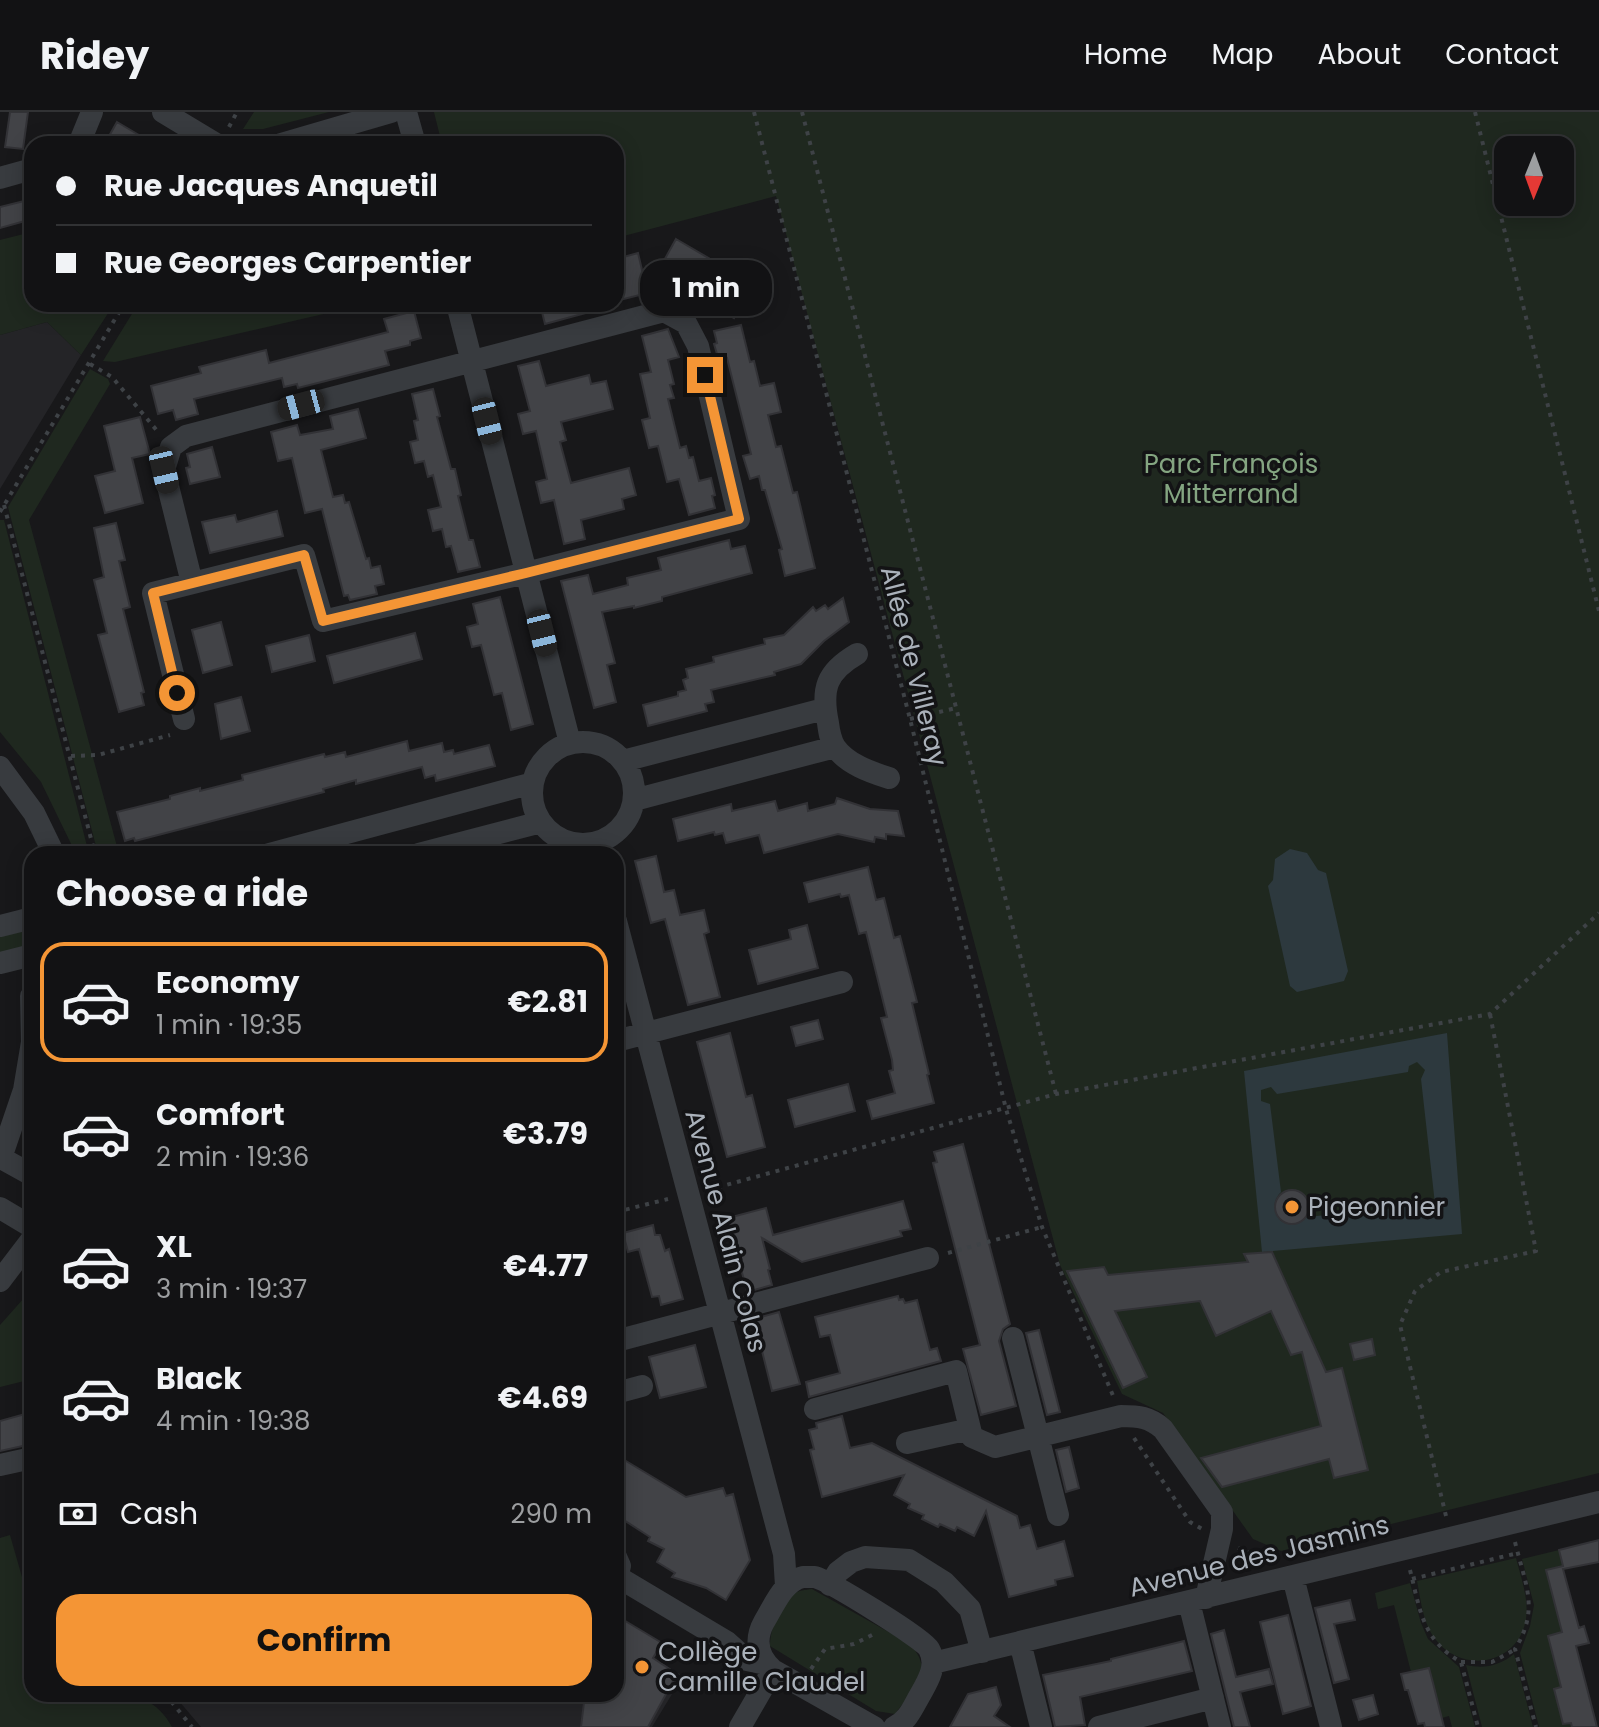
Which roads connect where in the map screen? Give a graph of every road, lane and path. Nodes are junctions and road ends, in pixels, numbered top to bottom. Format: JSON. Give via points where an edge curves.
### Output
{"nodes":[{"id":1,"x":92,"y":112,"type":"edge"},
{"id":2,"x":163,"y":112,"type":"edge"},
{"id":3,"x":391,"y":112,"type":"edge"},
{"id":4,"x":406,"y":112,"type":"edge"},
{"id":5,"x":754,"y":112,"type":"edge"},
{"id":6,"x":802,"y":112,"type":"edge"},
{"id":7,"x":1475,"y":112,"type":"edge"},
{"id":8,"x":82,"y":136,"type":"edge"},
{"id":9,"x":203,"y":136,"type":"edge"},
{"id":10,"x":308,"y":136,"type":"edge"},
{"id":11,"x":413,"y":136,"type":"edge"},
{"id":12,"x":24,"y":171,"type":"edge"},
{"id":13,"x":0,"y":178,"type":"edge"},
{"id":14,"x":119,"y":312,"type":"edge"},
{"id":15,"x":459,"y":312,"type":"edge"},
{"id":16,"x":472,"y":360,"type":"junction"},
{"id":17,"x":89,"y":363,"type":"junction"},
{"id":18,"x":171,"y":447,"type":"junction"},
{"id":19,"x":4,"y":505,"type":"junction"},
{"id":20,"x":0,"y":512,"type":"edge"},
{"id":21,"x":526,"y":573,"type":"junction"},
{"id":22,"x":192,"y":583,"type":"junction"},
{"id":23,"x":1599,"y":611,"type":"edge"},
{"id":24,"x":857,"y":654,"type":"dead end"},
{"id":25,"x":956,"y":708,"type":"junction"},
{"id":26,"x":824,"y":709,"type":"junction"},
{"id":27,"x":184,"y":719,"type":"joint"},
{"id":28,"x":910,"y":719,"type":"junction"},
{"id":29,"x":570,"y":743,"type":"junction"},
{"id":30,"x":835,"y":747,"type":"junction"},
{"id":31,"x":71,"y":756,"type":"junction"},
{"id":32,"x":623,"y":761,"type":"junction"},
{"id":33,"x":0,"y":767,"type":"edge"},
{"id":34,"x":889,"y":778,"type":"dead end"},
{"id":35,"x":533,"y":783,"type":"junction"},
{"id":36,"x":634,"y":800,"type":"junction"},
{"id":37,"x":541,"y":822,"type":"junction"},
{"id":38,"x":50,"y":846,"type":"edge"},
{"id":39,"x":93,"y":846,"type":"edge"},
{"id":40,"x":299,"y":846,"type":"edge"},
{"id":41,"x":450,"y":846,"type":"edge"},
{"id":42,"x":588,"y":846,"type":"edge"},
{"id":43,"x":599,"y":846,"type":"edge"},
{"id":44,"x":1599,"y":913,"type":"edge"},
{"id":45,"x":24,"y":920,"type":"edge"},
{"id":46,"x":0,"y":926,"type":"edge"},
{"id":47,"x":624,"y":952,"type":"edge"},
{"id":48,"x":24,"y":957,"type":"edge"},
{"id":49,"x":0,"y":963,"type":"edge"},
{"id":50,"x":842,"y":982,"type":"dead end"},
{"id":51,"x":1490,"y":1014,"type":"junction"},
{"id":52,"x":645,"y":1033,"type":"junction"},
{"id":53,"x":624,"y":1039,"type":"edge"},
{"id":54,"x":24,"y":1090,"type":"edge"},
{"id":55,"x":1056,"y":1094,"type":"junction"},
{"id":56,"x":1006,"y":1109,"type":"junction"},
{"id":57,"x":24,"y":1171,"type":"edge"},
{"id":58,"x":687,"y":1195,"type":"junction"},
{"id":59,"x":0,"y":1208,"type":"edge"},
{"id":60,"x":624,"y":1210,"type":"edge"},
{"id":61,"x":24,"y":1222,"type":"edge"},
{"id":62,"x":1042,"y":1227,"type":"junction"},
{"id":63,"x":24,"y":1250,"type":"edge"},
{"id":64,"x":928,"y":1258,"type":"joint"},
{"id":65,"x":0,"y":1281,"type":"edge"},
{"id":66,"x":718,"y":1315,"type":"junction"},
{"id":67,"x":1013,"y":1338,"type":"dead end"},
{"id":68,"x":624,"y":1339,"type":"edge"},
{"id":69,"x":642,"y":1386,"type":"dead end"},
{"id":70,"x":624,"y":1391,"type":"edge"},
{"id":71,"x":815,"y":1409,"type":"dead end"},
{"id":72,"x":1121,"y":1416,"type":"junction"},
{"id":73,"x":970,"y":1429,"type":"junction"},
{"id":74,"x":1038,"y":1435,"type":"junction"},
{"id":75,"x":907,"y":1443,"type":"dead end"},
{"id":76,"x":24,"y":1460,"type":"edge"},
{"id":77,"x":0,"y":1465,"type":"edge"},
{"id":78,"x":1599,"y":1502,"type":"edge"},
{"id":79,"x":1058,"y":1515,"type":"dead end"},
{"id":80,"x":1510,"y":1524,"type":"junction"},
{"id":81,"x":1451,"y":1538,"type":"junction"},
{"id":82,"x":1405,"y":1549,"type":"junction"},
{"id":83,"x":1518,"y":1553,"type":"junction"},
{"id":84,"x":784,"y":1554,"type":"junction"},
{"id":85,"x":624,"y":1576,"type":"edge"},
{"id":86,"x":1293,"y":1577,"type":"junction"},
{"id":87,"x":1412,"y":1579,"type":"junction"},
{"id":88,"x":822,"y":1581,"type":"junction"},
{"id":89,"x":786,"y":1586,"type":"junction"},
{"id":90,"x":1198,"y":1600,"type":"junction"},
{"id":91,"x":887,"y":1619,"type":"junction"},
{"id":92,"x":762,"y":1626,"type":"junction"},
{"id":93,"x":727,"y":1642,"type":"junction"},
{"id":94,"x":1020,"y":1642,"type":"junction"},
{"id":95,"x":1515,"y":1649,"type":"junction"},
{"id":96,"x":982,"y":1652,"type":"junction"},
{"id":97,"x":1461,"y":1662,"type":"junction"},
{"id":98,"x":933,"y":1663,"type":"junction"},
{"id":99,"x":769,"y":1667,"type":"junction"},
{"id":100,"x":802,"y":1687,"type":"junction"},
{"id":101,"x":1213,"y":1698,"type":"junction"},
{"id":102,"x":172,"y":1702,"type":"edge"},
{"id":103,"x":192,"y":1727,"type":"edge"},
{"id":104,"x":740,"y":1727,"type":"edge"},
{"id":105,"x":874,"y":1727,"type":"edge"},
{"id":106,"x":894,"y":1727,"type":"edge"},
{"id":107,"x":1041,"y":1727,"type":"edge"},
{"id":108,"x":1099,"y":1727,"type":"edge"},
{"id":109,"x":1220,"y":1727,"type":"edge"},
{"id":110,"x":1331,"y":1727,"type":"edge"},
{"id":111,"x":1478,"y":1727,"type":"edge"},
{"id":112,"x":1536,"y":1727,"type":"edge"}],
"edges":[{"from":1,"to":8,"type":"street"},
{"from":2,"to":9,"type":"street"},
{"from":3,"to":10,"type":"street"},
{"from":4,"to":11,"type":"street"},
{"from":5,"to":28,"type":"path","name":"Allée de Villeray"},
{"from":6,"to":25,"type":"path"},
{"from":7,"to":23,"type":"path"},
{"from":12,"to":13,"type":"street"},
{"from":14,"to":17,"type":"path"},
{"from":15,"to":16,"type":"street"},
{"from":16,"to":18,"type":"street","via":[[186,436]]},
{"from":16,"to":21,"type":"street"},
{"from":16,"to":21,"type":"street","via":[[664,311],[686,323],[698,346],[739,519]]},
{"from":17,"to":18,"type":"path","via":[[112,377]]},
{"from":17,"to":19,"type":"path"},
{"from":18,"to":22,"type":"street","via":[[164,470]]},
{"from":19,"to":20,"type":"path"},
{"from":19,"to":31,"type":"path"},
{"from":21,"to":22,"type":"street","via":[[323,621],[304,555]]},
{"from":21,"to":29,"type":"street"},
{"from":22,"to":27,"type":"street","via":[[153,593]]},
{"from":24,"to":26,"type":"street","via":[[828,681]]},
{"from":25,"to":28,"type":"path"},
{"from":25,"to":55,"type":"path"},
{"from":26,"to":30,"type":"street"},
{"from":26,"to":32,"type":"street"},
{"from":27,"to":31,"type":"path","via":[[174,734],[98,755]]},
{"from":28,"to":56,"type":"path","name":"Allée de Villeray"},
{"from":29,"to":32,"type":"street","via":[[599,744]]},
{"from":29,"to":35,"type":"street","via":[[546,758]]},
{"from":30,"to":34,"type":"street","via":[[861,768]]},
{"from":30,"to":36,"type":"street"},
{"from":31,"to":39,"type":"path"},
{"from":32,"to":36,"type":"street"},
{"from":33,"to":38,"type":"street","via":[[34,813]]},
{"from":35,"to":37,"type":"street","via":[[534,810]]},
{"from":35,"to":40,"type":"street"},
{"from":36,"to":43,"type":"street","via":[[621,827]]},
{"from":37,"to":41,"type":"street"},
{"from":37,"to":42,"type":"street","via":[[551,834]]},
{"from":44,"to":51,"type":"path"},
{"from":45,"to":46,"type":"street"},
{"from":47,"to":52,"type":"street","name":"Avenue Alain Colas"},
{"from":48,"to":49,"type":"street"},
{"from":50,"to":52,"type":"street"},
{"from":51,"to":55,"type":"path"},
{"from":51,"to":81,"type":"path","via":[[1536,1251],[1441,1272],[1415,1291],[1400,1325]]},
{"from":52,"to":53,"type":"street"},
{"from":52,"to":58,"type":"street","name":"Avenue Alain Colas"},
{"from":54,"to":57,"type":"street","via":[[1,1158]]},
{"from":55,"to":56,"type":"path"},
{"from":56,"to":58,"type":"path"},
{"from":56,"to":62,"type":"path","name":"Allée de Villeray"},
{"from":58,"to":60,"type":"path"},
{"from":58,"to":66,"type":"street","name":"Avenue Alain Colas"},
{"from":59,"to":61,"type":"street"},
{"from":62,"to":64,"type":"path"},
{"from":62,"to":72,"type":"path","name":"Allée de Villeray"},
{"from":63,"to":65,"type":"street"},
{"from":64,"to":66,"type":"street"},
{"from":66,"to":68,"type":"street"},
{"from":66,"to":84,"type":"street","name":"Avenue Alain Colas"},
{"from":67,"to":74,"type":"street"},
{"from":69,"to":70,"type":"street"},
{"from":71,"to":73,"type":"street","via":[[956,1371]]},
{"from":72,"to":74,"type":"street"},
{"from":72,"to":90,"type":"street","via":[[1139,1416],[1163,1429],[1222,1512],[1222,1529]]},
{"from":73,"to":74,"type":"street","via":[[972,1437],[995,1447]]},
{"from":73,"to":75,"type":"street"},
{"from":74,"to":79,"type":"street"},
{"from":76,"to":77,"type":"street"},
{"from":78,"to":80,"type":"street","name":"Avenue des Jasmins"},
{"from":80,"to":81,"type":"street","name":"Avenue des Jasmins"},
{"from":80,"to":83,"type":"path"},
{"from":81,"to":82,"type":"street","name":"Avenue des Jasmins"},
{"from":82,"to":86,"type":"street","name":"Avenue des Jasmins"},
{"from":82,"to":87,"type":"path"},
{"from":83,"to":87,"type":"path"},
{"from":83,"to":95,"type":"path","via":[[1531,1608]]},
{"from":84,"to":88,"type":"street"},
{"from":84,"to":89,"type":"street","name":"Avenue Alain Colas"},
{"from":85,"to":93,"type":"street"},
{"from":86,"to":90,"type":"street","name":"Avenue des Jasmins"},
{"from":86,"to":110,"type":"street"},
{"from":87,"to":97,"type":"path","via":[[1427,1630],[1444,1653]]},
{"from":88,"to":89,"type":"street","via":[[801,1577]]},
{"from":88,"to":91,"type":"street"},
{"from":88,"to":96,"type":"street","via":[[865,1557],[909,1560],[944,1582],[970,1609]]},
{"from":89,"to":92,"type":"street"},
{"from":90,"to":94,"type":"street","name":"Avenue des Jasmins"},
{"from":90,"to":101,"type":"street"},
{"from":91,"to":98,"type":"street","via":[[915,1635],[929,1649]]},
{"from":91,"to":100,"type":"path","via":[[872,1637],[825,1649]]},
{"from":92,"to":93,"type":"street"},
{"from":92,"to":99,"type":"street","via":[[760,1657]]},
{"from":93,"to":99,"type":"street","via":[[747,1660]]},
{"from":94,"to":96,"type":"street","name":"Avenue des Jasmins"},
{"from":94,"to":107,"type":"street"},
{"from":95,"to":97,"type":"path","via":[[1492,1662]]},
{"from":95,"to":112,"type":"path"},
{"from":96,"to":98,"type":"street","name":"Avenue des Jasmins"},
{"from":97,"to":111,"type":"path"},
{"from":98,"to":106,"type":"street","via":[[906,1719]]},
{"from":99,"to":100,"type":"street"},
{"from":99,"to":104,"type":"street"},
{"from":100,"to":105,"type":"street"},
{"from":101,"to":108,"type":"street"},
{"from":101,"to":109,"type":"street"},
{"from":102,"to":103,"type":"path"}]}
